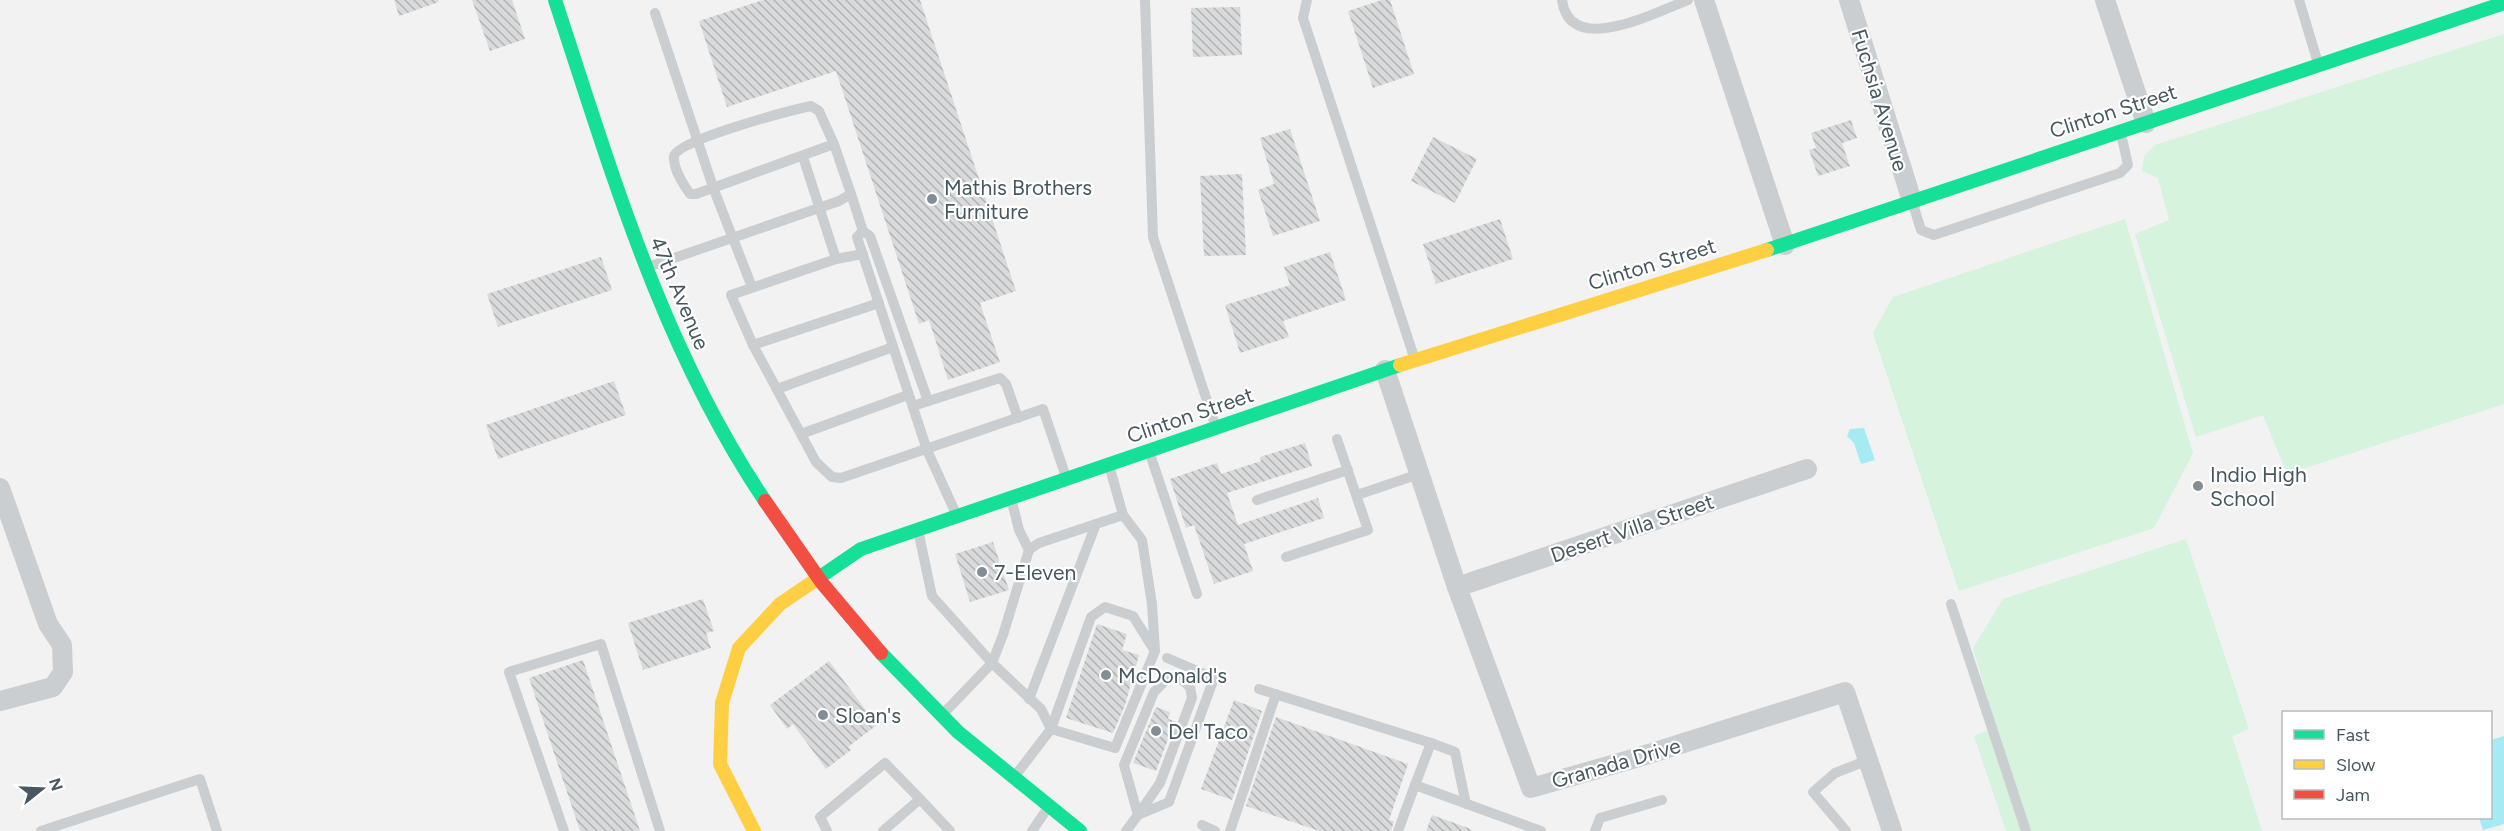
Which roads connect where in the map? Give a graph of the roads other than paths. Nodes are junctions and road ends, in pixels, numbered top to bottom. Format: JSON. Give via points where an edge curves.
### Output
{"nodes":[{"id":1,"x":555,"y":0,"type":"edge"},
{"id":2,"x":1145,"y":0,"type":"edge"},
{"id":3,"x":1307,"y":0,"type":"edge"},
{"id":4,"x":1562,"y":0,"type":"edge"},
{"id":5,"x":1688,"y":0,"type":"edge"},
{"id":6,"x":1704,"y":0,"type":"edge"},
{"id":7,"x":1849,"y":0,"type":"edge"},
{"id":8,"x":2105,"y":0,"type":"edge"},
{"id":9,"x":2299,"y":0,"type":"edge"},
{"id":10,"x":2504,"y":3,"type":"edge"},
{"id":11,"x":655,"y":13,"type":"dead end"},
{"id":12,"x":2319,"y":65,"type":"junction"},
{"id":13,"x":2146,"y":123,"type":"junction"},
{"id":14,"x":2121,"y":131,"type":"junction"},
{"id":15,"x":697,"y":140,"type":"junction"},
{"id":16,"x":834,"y":144,"type":"junction"},
{"id":17,"x":803,"y":157,"type":"junction"},
{"id":18,"x":714,"y":190,"type":"junction"},
{"id":19,"x":851,"y":194,"type":"junction"},
{"id":20,"x":1912,"y":201,"type":"junction"},
{"id":21,"x":819,"y":207,"type":"junction"},
{"id":22,"x":863,"y":231,"type":"junction"},
{"id":23,"x":730,"y":237,"type":"junction"},
{"id":24,"x":1785,"y":245,"type":"junction"},
{"id":25,"x":863,"y":254,"type":"junction"},
{"id":26,"x":836,"y":260,"type":"junction"},
{"id":27,"x":645,"y":268,"type":"junction"},
{"id":28,"x":752,"y":287,"type":"junction"},
{"id":29,"x":879,"y":303,"type":"junction"},
{"id":30,"x":753,"y":345,"type":"junction"},
{"id":31,"x":893,"y":347,"type":"junction"},
{"id":32,"x":1415,"y":361,"type":"junction"},
{"id":33,"x":1385,"y":370,"type":"junction"},
{"id":34,"x":777,"y":389,"type":"junction"},
{"id":35,"x":911,"y":400,"type":"junction"},
{"id":36,"x":928,"y":401,"type":"junction"},
{"id":37,"x":1018,"y":418,"type":"junction"},
{"id":38,"x":1216,"y":428,"type":"junction"},
{"id":39,"x":801,"y":434,"type":"junction"},
{"id":40,"x":1337,"y":439,"type":"dead end"},
{"id":41,"x":927,"y":450,"type":"junction"},
{"id":42,"x":1149,"y":451,"type":"junction"},
{"id":43,"x":1109,"y":464,"type":"junction"},
{"id":44,"x":1807,"y":469,"type":"dead end"},
{"id":45,"x":1348,"y":470,"type":"junction"},
{"id":46,"x":1419,"y":474,"type":"junction"},
{"id":47,"x":1067,"y":479,"type":"junction"},
{"id":48,"x":0,"y":488,"type":"edge"},
{"id":49,"x":1357,"y":495,"type":"junction"},
{"id":50,"x":1010,"y":498,"type":"junction"},
{"id":51,"x":1257,"y":500,"type":"dead end"},
{"id":52,"x":1123,"y":515,"type":"junction"},
{"id":53,"x":957,"y":516,"type":"junction"},
{"id":54,"x":1096,"y":524,"type":"junction"},
{"id":55,"x":918,"y":530,"type":"junction"},
{"id":56,"x":1029,"y":550,"type":"junction"},
{"id":57,"x":1287,"y":557,"type":"dead end"},
{"id":58,"x":819,"y":577,"type":"junction"},
{"id":59,"x":1457,"y":586,"type":"junction"},
{"id":60,"x":1197,"y":594,"type":"dead end"},
{"id":61,"x":1952,"y":604,"type":"dead end"},
{"id":62,"x":1155,"y":651,"type":"junction"},
{"id":63,"x":1167,"y":658,"type":"dead end"},
{"id":64,"x":992,"y":663,"type":"junction"},
{"id":65,"x":1259,"y":689,"type":"dead end"},
{"id":66,"x":1276,"y":694,"type":"junction"},
{"id":67,"x":1029,"y":699,"type":"junction"},
{"id":68,"x":0,"y":701,"type":"edge"},
{"id":69,"x":941,"y":715,"type":"junction"},
{"id":70,"x":1051,"y":729,"type":"junction"},
{"id":71,"x":1431,"y":742,"type":"junction"},
{"id":72,"x":1868,"y":760,"type":"junction"},
{"id":73,"x":1013,"y":779,"type":"junction"},
{"id":74,"x":1415,"y":785,"type":"junction"},
{"id":75,"x":920,"y":800,"type":"junction"},
{"id":76,"x":1662,"y":800,"type":"dead end"},
{"id":77,"x":1466,"y":804,"type":"junction"},
{"id":78,"x":1049,"y":807,"type":"junction"},
{"id":79,"x":1138,"y":815,"type":"junction"},
{"id":80,"x":1202,"y":825,"type":"dead end"},
{"id":81,"x":41,"y":831,"type":"edge"},
{"id":82,"x":217,"y":831,"type":"edge"},
{"id":83,"x":564,"y":831,"type":"edge"},
{"id":84,"x":660,"y":831,"type":"edge"},
{"id":85,"x":754,"y":831,"type":"edge"},
{"id":86,"x":827,"y":831,"type":"edge"},
{"id":87,"x":883,"y":831,"type":"edge"},
{"id":88,"x":950,"y":831,"type":"edge"},
{"id":89,"x":1032,"y":831,"type":"edge"},
{"id":90,"x":1080,"y":831,"type":"edge"},
{"id":91,"x":1126,"y":831,"type":"edge"},
{"id":92,"x":1215,"y":831,"type":"edge"},
{"id":93,"x":1230,"y":831,"type":"edge"},
{"id":94,"x":1398,"y":831,"type":"edge"},
{"id":95,"x":1541,"y":831,"type":"edge"},
{"id":96,"x":1595,"y":831,"type":"edge"},
{"id":97,"x":1846,"y":831,"type":"edge"},
{"id":98,"x":1892,"y":831,"type":"edge"},
{"id":99,"x":2026,"y":831,"type":"edge"}],
"edges":[{"from":1,"to":27,"type":"street","name":"47th Avenue"},
{"from":2,"to":38,"type":"lane","via":[[1153,237]]},
{"from":3,"to":32,"type":"lane","via":[[1304,18]]},
{"from":4,"to":5,"type":"lane","via":[[1574,25],[1588,30],[1622,25]]},
{"from":6,"to":24,"type":"street"},
{"from":7,"to":20,"type":"street","name":"Fuchsia Avenue"},
{"from":8,"to":13,"type":"street"},
{"from":9,"to":12,"type":"lane"},
{"from":10,"to":12,"type":"street","name":"Clinton Street"},
{"from":11,"to":15,"type":"lane"},
{"from":12,"to":13,"type":"street","name":"Clinton Street"},
{"from":13,"to":14,"type":"street","name":"Clinton Street"},
{"from":14,"to":20,"type":"street","name":"Clinton Street"},
{"from":14,"to":20,"type":"lane","via":[[2128,160],[2124,171],[1945,231],[1928,235],[1921,230]]},
{"from":15,"to":16,"type":"lane","via":[[811,106],[819,111]]},
{"from":15,"to":18,"type":"lane"},
{"from":15,"to":18,"type":"lane","via":[[677,150],[674,156],[679,177],[690,194]]},
{"from":16,"to":17,"type":"lane"},
{"from":16,"to":19,"type":"lane"},
{"from":17,"to":18,"type":"lane"},
{"from":17,"to":21,"type":"lane"},
{"from":18,"to":23,"type":"lane"},
{"from":19,"to":21,"type":"lane"},
{"from":19,"to":22,"type":"lane"},
{"from":20,"to":24,"type":"street","name":"Clinton Street"},
{"from":21,"to":23,"type":"lane"},
{"from":21,"to":26,"type":"lane"},
{"from":22,"to":25,"type":"lane","via":[[857,237]]},
{"from":22,"to":36,"type":"lane","via":[[870,236]]},
{"from":23,"to":27,"type":"lane"},
{"from":23,"to":28,"type":"lane"},
{"from":24,"to":32,"type":"street","name":"Clinton Street"},
{"from":25,"to":26,"type":"lane"},
{"from":25,"to":29,"type":"lane"},
{"from":26,"to":28,"type":"lane"},
{"from":27,"to":58,"type":"street","name":"47th Avenue","via":[[676,341],[731,445]]},
{"from":28,"to":30,"type":"lane","via":[[731,295]]},
{"from":29,"to":30,"type":"lane"},
{"from":29,"to":31,"type":"lane"},
{"from":30,"to":34,"type":"lane"},
{"from":31,"to":34,"type":"lane"},
{"from":31,"to":35,"type":"lane"},
{"from":32,"to":33,"type":"street","name":"Clinton Street"},
{"from":33,"to":38,"type":"street","name":"Clinton Street"},
{"from":33,"to":46,"type":"street","name":"Granada Drive"},
{"from":34,"to":39,"type":"lane"},
{"from":35,"to":36,"type":"lane"},
{"from":35,"to":39,"type":"lane"},
{"from":35,"to":41,"type":"lane"},
{"from":36,"to":37,"type":"lane","via":[[1000,378],[1006,384]]},
{"from":37,"to":41,"type":"lane"},
{"from":37,"to":47,"type":"lane","via":[[1043,409]]},
{"from":38,"to":42,"type":"street","name":"Clinton Street"},
{"from":39,"to":41,"type":"lane","via":[[816,462],[832,477],[841,478]]},
{"from":40,"to":45,"type":"lane"},
{"from":41,"to":53,"type":"lane"},
{"from":42,"to":43,"type":"street","name":"Clinton Street"},
{"from":42,"to":60,"type":"lane"},
{"from":43,"to":47,"type":"street","name":"Clinton Street"},
{"from":43,"to":52,"type":"lane"},
{"from":44,"to":59,"type":"street","name":"Desert Villa Street"},
{"from":45,"to":49,"type":"lane"},
{"from":45,"to":51,"type":"lane"},
{"from":46,"to":49,"type":"lane"},
{"from":46,"to":59,"type":"street","name":"Granada Drive"},
{"from":47,"to":50,"type":"street","name":"Clinton Street"},
{"from":48,"to":68,"type":"street","via":[[48,624],[62,645],[63,672],[53,687]]},
{"from":49,"to":57,"type":"lane","via":[[1368,530]]},
{"from":50,"to":53,"type":"street","name":"Clinton Street"},
{"from":50,"to":56,"type":"lane"},
{"from":52,"to":54,"type":"lane"},
{"from":52,"to":62,"type":"lane","via":[[1143,540]]},
{"from":53,"to":55,"type":"street","name":"Clinton Street"},
{"from":54,"to":56,"type":"lane"},
{"from":54,"to":67,"type":"lane"},
{"from":55,"to":58,"type":"street","name":"Clinton Street","via":[[861,549]]},
{"from":55,"to":64,"type":"lane","via":[[932,596]]},
{"from":56,"to":64,"type":"lane"},
{"from":58,"to":69,"type":"street","name":"47th Avenue","via":[[891,666]]},
{"from":58,"to":85,"type":"street","name":"Clinton Street","via":[[780,604],[739,648],[722,703],[720,764]]},
{"from":59,"to":72,"type":"street","name":"Granada Drive","via":[[1531,788],[1845,692]]},
{"from":61,"to":99,"type":"lane"},
{"from":62,"to":70,"type":"lane","via":[[1115,748]]},
{"from":62,"to":70,"type":"lane","via":[[1133,616],[1105,607],[1091,616]]},
{"from":63,"to":79,"type":"lane","via":[[1215,678],[1169,802]]},
{"from":64,"to":67,"type":"lane"},
{"from":64,"to":69,"type":"lane"},
{"from":65,"to":66,"type":"lane"},
{"from":66,"to":71,"type":"lane"},
{"from":66,"to":93,"type":"lane"},
{"from":67,"to":70,"type":"lane","via":[[1041,709]]},
{"from":69,"to":73,"type":"street","name":"47th Avenue"},
{"from":70,"to":73,"type":"lane"},
{"from":71,"to":74,"type":"lane"},
{"from":71,"to":77,"type":"lane","via":[[1455,752]]},
{"from":72,"to":97,"type":"lane","via":[[1835,773],[1813,792]]},
{"from":72,"to":98,"type":"street","name":"Granada Drive"},
{"from":73,"to":78,"type":"street","name":"47th Avenue"},
{"from":74,"to":77,"type":"lane"},
{"from":74,"to":94,"type":"lane"},
{"from":75,"to":86,"type":"lane","via":[[885,763],[820,817]]},
{"from":75,"to":87,"type":"lane"},
{"from":75,"to":88,"type":"lane"},
{"from":76,"to":96,"type":"lane","via":[[1600,818]]},
{"from":77,"to":95,"type":"lane"},
{"from":78,"to":89,"type":"lane"},
{"from":78,"to":90,"type":"street","name":"47th Avenue"},
{"from":79,"to":79,"type":"lane","via":[[1160,783],[1192,698],[1190,687],[1177,676],[1167,679],[1154,692],[1124,765]]},
{"from":79,"to":91,"type":"lane"},
{"from":80,"to":92,"type":"lane"},
{"from":81,"to":82,"type":"lane","via":[[200,779]]},
{"from":83,"to":84,"type":"lane","via":[[510,672],[601,644]]}]}
